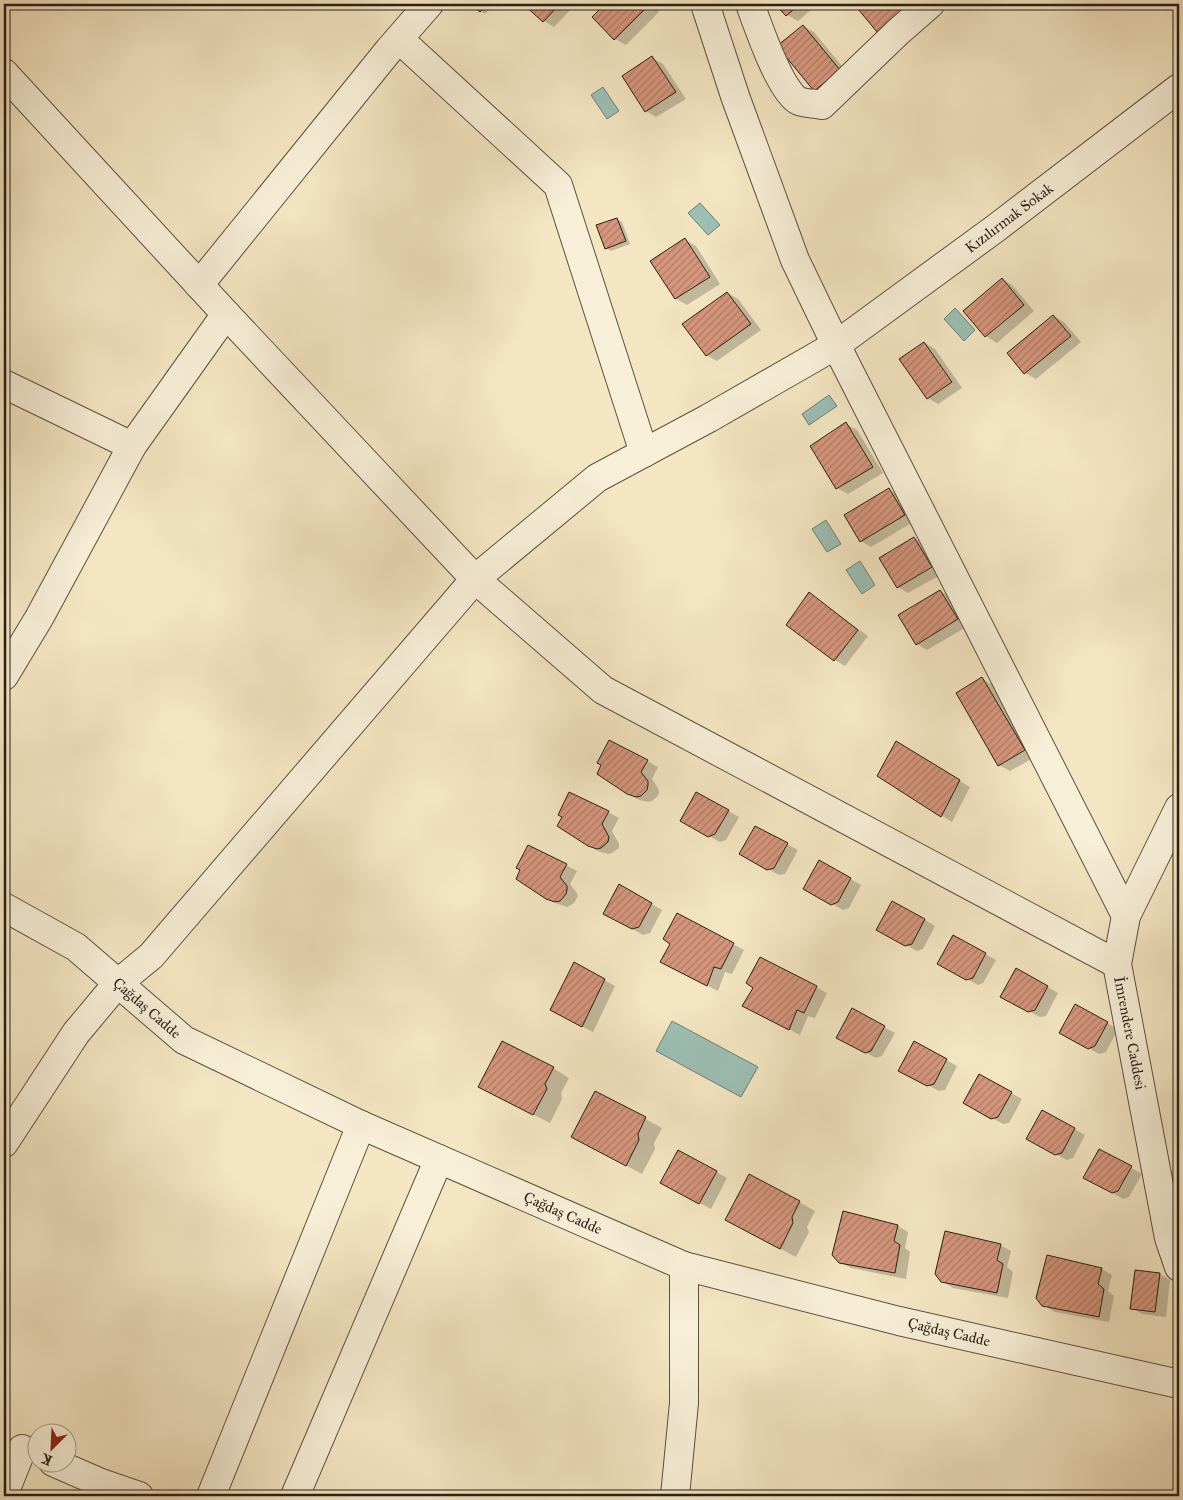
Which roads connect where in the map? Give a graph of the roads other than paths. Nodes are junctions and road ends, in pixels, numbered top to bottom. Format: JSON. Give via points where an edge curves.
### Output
{"nodes":[{"id":1,"x":429,"y":4,"type":"edge"},
{"id":2,"x":705,"y":4,"type":"edge"},
{"id":3,"x":750,"y":4,"type":"edge"},
{"id":4,"x":930,"y":4,"type":"edge"},
{"id":5,"x":398,"y":39,"type":"junction"},
{"id":6,"x":4,"y":73,"type":"edge"},
{"id":7,"x":1179,"y":88,"type":"edge"},
{"id":8,"x":198,"y":285,"type":"junction"},
{"id":9,"x":226,"y":314,"type":"junction"},
{"id":10,"x":836,"y":345,"type":"junction"},
{"id":11,"x":4,"y":384,"type":"edge"},
{"id":12,"x":132,"y":446,"type":"junction"},
{"id":13,"x":644,"y":453,"type":"junction"},
{"id":14,"x":476,"y":579,"type":"junction"},
{"id":15,"x":13,"y":640,"type":"edge"},
{"id":16,"x":4,"y":676,"type":"edge"},
{"id":17,"x":1179,"y":808,"type":"edge"},
{"id":18,"x":4,"y":907,"type":"edge"},
{"id":19,"x":1126,"y":916,"type":"junction"},
{"id":20,"x":1117,"y":964,"type":"junction"},
{"id":21,"x":117,"y":984,"type":"junction"},
{"id":22,"x":361,"y":1125,"type":"junction"},
{"id":23,"x":4,"y":1142,"type":"edge"},
{"id":24,"x":439,"y":1159,"type":"junction"},
{"id":25,"x":684,"y":1266,"type":"junction"},
{"id":26,"x":1179,"y":1267,"type":"edge"},
{"id":27,"x":1179,"y":1384,"type":"edge"},
{"id":28,"x":21,"y":1448,"type":"edge"},
{"id":29,"x":76,"y":1472,"type":"edge"},
{"id":30,"x":4,"y":1494,"type":"edge"},
{"id":31,"x":139,"y":1496,"type":"edge"},
{"id":32,"x":211,"y":1496,"type":"edge"},
{"id":33,"x":295,"y":1496,"type":"edge"},
{"id":34,"x":675,"y":1496,"type":"edge"}],
"edges":[{"from":1,"to":5,"type":"street"},
{"from":2,"to":10,"type":"street","via":[[795,260]]},
{"from":3,"to":4,"type":"street","via":[[784,88],[798,101],[822,104]]},
{"from":5,"to":8,"type":"street"},
{"from":5,"to":13,"type":"street","via":[[558,185]]},
{"from":6,"to":8,"type":"street"},
{"from":7,"to":10,"type":"street","name":"Kızılırmak Sokak"},
{"from":8,"to":9,"type":"street"},
{"from":9,"to":12,"type":"street"},
{"from":9,"to":14,"type":"street"},
{"from":10,"to":13,"type":"street","name":"Kızılırmak Sokak"},
{"from":10,"to":19,"type":"street"},
{"from":11,"to":12,"type":"street"},
{"from":12,"to":15,"type":"street"},
{"from":13,"to":14,"type":"street","name":"Kızılırmak Sokak","via":[[597,478]]},
{"from":14,"to":20,"type":"street","via":[[603,690]]},
{"from":14,"to":21,"type":"street","name":"Kızılırmak Sokak","via":[[151,956]]},
{"from":15,"to":16,"type":"street"},
{"from":17,"to":19,"type":"street","name":"İmrendere Caddesi"},
{"from":18,"to":21,"type":"street","name":"Çağdaş Cadde","via":[[76,947]]},
{"from":19,"to":20,"type":"street","name":"İmrendere Caddesi"},
{"from":20,"to":26,"type":"street","name":"İmrendere Caddesi","via":[[1169,1238]]},
{"from":21,"to":22,"type":"street","name":"Çağdaş Cadde","via":[[184,1040]]},
{"from":21,"to":23,"type":"street","name":"Kızılırmak Sokak","via":[[76,1033]]},
{"from":22,"to":24,"type":"street","name":"Çağdaş Cadde"},
{"from":22,"to":32,"type":"street"},
{"from":24,"to":25,"type":"street","name":"Çağdaş Cadde"},
{"from":24,"to":33,"type":"street"},
{"from":25,"to":27,"type":"street","name":"Çağdaş Cadde","via":[[898,1320]]},
{"from":25,"to":34,"type":"street","via":[[684,1403]]},
{"from":28,"to":30,"type":"street"},
{"from":29,"to":31,"type":"street"}]}
